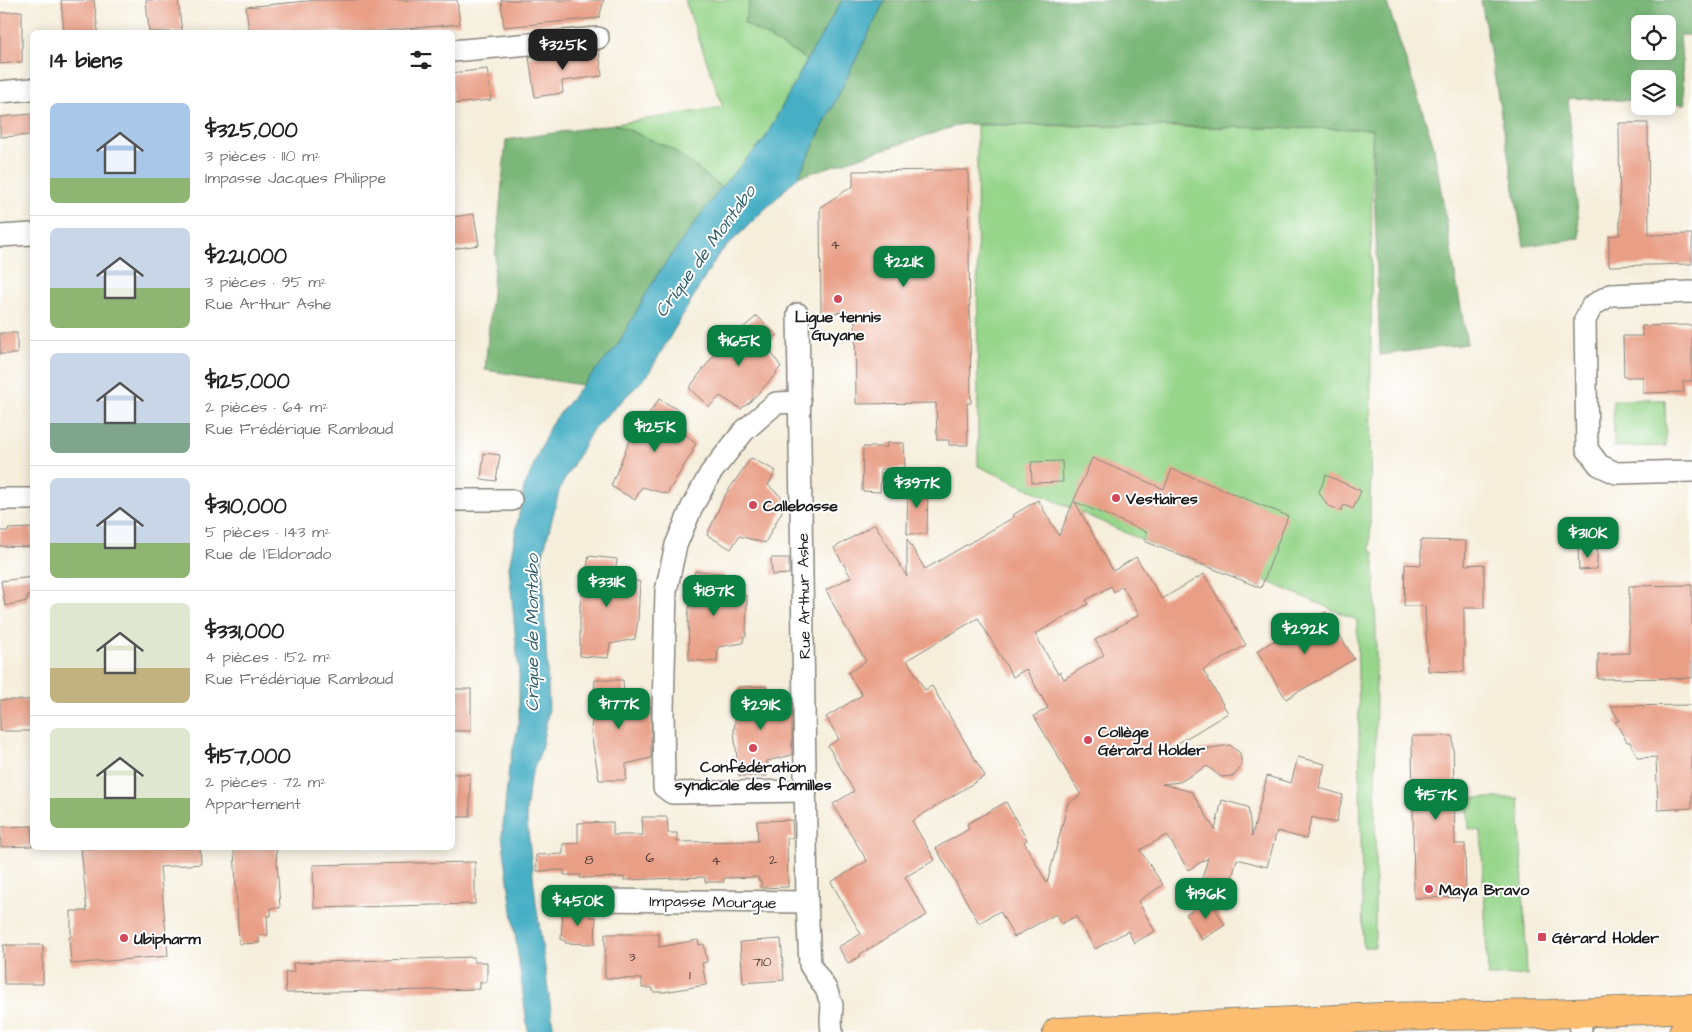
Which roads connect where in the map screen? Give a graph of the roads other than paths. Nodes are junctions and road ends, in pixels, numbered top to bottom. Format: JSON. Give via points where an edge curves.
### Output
{"nodes":[{"id":1,"x":598,"y":38,"type":"dead end"},
{"id":2,"x":455,"y":51,"type":"edge"},
{"id":3,"x":30,"y":89,"type":"edge"},
{"id":4,"x":0,"y":92,"type":"edge"},
{"id":5,"x":30,"y":234,"type":"edge"},
{"id":6,"x":0,"y":236,"type":"edge"},
{"id":7,"x":1692,"y":292,"type":"edge"},
{"id":8,"x":798,"y":314,"type":"dead end"},
{"id":9,"x":800,"y":402,"type":"junction"},
{"id":10,"x":1692,"y":471,"type":"edge"},
{"id":11,"x":0,"y":499,"type":"edge"},
{"id":12,"x":30,"y":499,"type":"edge"},
{"id":13,"x":455,"y":500,"type":"edge"},
{"id":14,"x":511,"y":500,"type":"dead end"},
{"id":15,"x":806,"y":790,"type":"junction"},
{"id":16,"x":590,"y":900,"type":"dead end"},
{"id":17,"x":807,"y":902,"type":"junction"},
{"id":18,"x":1692,"y":1008,"type":"edge"},
{"id":19,"x":1581,"y":1022,"type":"edge"},
{"id":20,"x":831,"y":1027,"type":"edge"},
{"id":21,"x":1692,"y":1031,"type":"edge"},
{"id":22,"x":1057,"y":1032,"type":"edge"},
{"id":23,"x":1683,"y":1032,"type":"edge"}],
"edges":[{"from":1,"to":2,"type":"street"},
{"from":3,"to":4,"type":"street"},
{"from":5,"to":6,"type":"street"},
{"from":7,"to":10,"type":"street","via":[[1610,294],[1592,306],[1585,320],[1587,449],[1599,465],[1616,473]]},
{"from":8,"to":9,"type":"street","name":"Rue Arthur Ashe"},
{"from":9,"to":15,"type":"street","name":"Rue Arthur Ashe"},
{"from":9,"to":15,"type":"street","via":[[776,402],[744,431],[710,474],[676,545],[666,591],[664,787],[672,793]]},
{"from":11,"to":12,"type":"street"},
{"from":13,"to":14,"type":"street"},
{"from":15,"to":17,"type":"street","name":"Rue Arthur Ashe"},
{"from":16,"to":17,"type":"street","name":"Impasse Mourgue"},
{"from":17,"to":20,"type":"street","name":"Rue Arthur Ashe","via":[[810,966],[826,989],[832,1005]]},
{"from":18,"to":19,"type":"main road"},
{"from":19,"to":22,"type":"main road","via":[[1381,1017]]},
{"from":21,"to":23,"type":"main road"}]}
